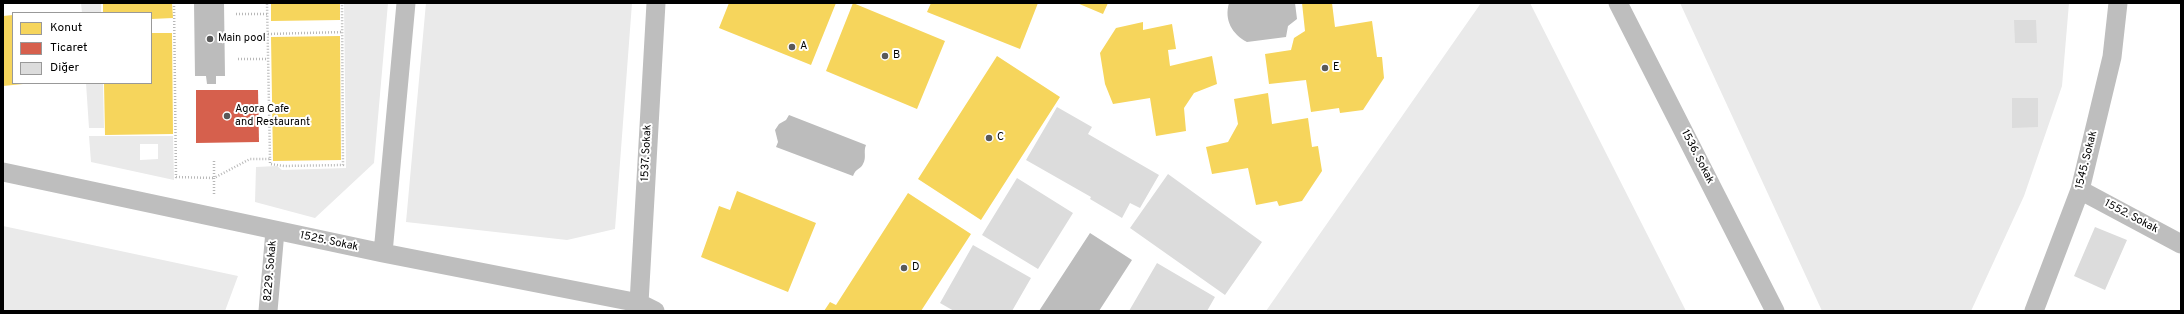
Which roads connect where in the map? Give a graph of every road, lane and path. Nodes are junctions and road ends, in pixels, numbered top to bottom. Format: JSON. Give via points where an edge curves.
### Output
{"nodes":[{"id":1,"x":174,"y":3,"type":"edge"},
{"id":2,"x":268,"y":3,"type":"edge"},
{"id":3,"x":342,"y":3,"type":"edge"},
{"id":4,"x":406,"y":3,"type":"edge"},
{"id":5,"x":656,"y":3,"type":"edge"},
{"id":6,"x":1618,"y":3,"type":"edge"},
{"id":7,"x":2118,"y":3,"type":"edge"},
{"id":8,"x":236,"y":14,"type":"dead end"},
{"id":9,"x":268,"y":14,"type":"junction"},
{"id":10,"x":342,"y":32,"type":"junction"},
{"id":11,"x":268,"y":34,"type":"junction"},
{"id":12,"x":238,"y":59,"type":"dead end"},
{"id":13,"x":268,"y":59,"type":"junction"},
{"id":14,"x":214,"y":159,"type":"dead end"},
{"id":15,"x":270,"y":159,"type":"junction"},
{"id":16,"x":3,"y":172,"type":"edge"},
{"id":17,"x":214,"y":178,"type":"junction"},
{"id":18,"x":2080,"y":190,"type":"junction"},
{"id":19,"x":213,"y":218,"type":"junction"},
{"id":20,"x":275,"y":231,"type":"junction"},
{"id":21,"x":2181,"y":244,"type":"edge"},
{"id":22,"x":383,"y":253,"type":"junction"},
{"id":23,"x":647,"y":307,"type":"edge"},
{"id":24,"x":268,"y":311,"type":"edge"},
{"id":25,"x":1775,"y":311,"type":"edge"},
{"id":26,"x":2034,"y":311,"type":"edge"}],
"edges":[{"from":1,"to":17,"type":"path","via":[[176,177]]},
{"from":2,"to":9,"type":"path"},
{"from":3,"to":10,"type":"path"},
{"from":4,"to":22,"type":"street"},
{"from":5,"to":23,"type":"street","name":"1537. Sokak"},
{"from":6,"to":25,"type":"street","name":"1536. Sokak"},
{"from":7,"to":18,"type":"street","name":"1545. Sokak","via":[[2112,57]]},
{"from":8,"to":9,"type":"path"},
{"from":9,"to":11,"type":"path"},
{"from":10,"to":11,"type":"path"},
{"from":10,"to":15,"type":"path","via":[[343,165],[284,166],[270,164]]},
{"from":11,"to":13,"type":"path"},
{"from":12,"to":13,"type":"path"},
{"from":13,"to":15,"type":"path"},
{"from":14,"to":17,"type":"path"},
{"from":15,"to":17,"type":"path","via":[[250,159]]},
{"from":16,"to":19,"type":"street","name":"1525. Sokak"},
{"from":17,"to":19,"type":"path"},
{"from":18,"to":21,"type":"street","name":"1552. Sokak"},
{"from":18,"to":26,"type":"street","name":"1545. Sokak"},
{"from":19,"to":20,"type":"street","name":"1525. Sokak"},
{"from":20,"to":22,"type":"street","name":"1525. Sokak"},
{"from":20,"to":24,"type":"street","name":"8229. Sokak"},
{"from":22,"to":23,"type":"street","name":"1525. Sokak"}]}
